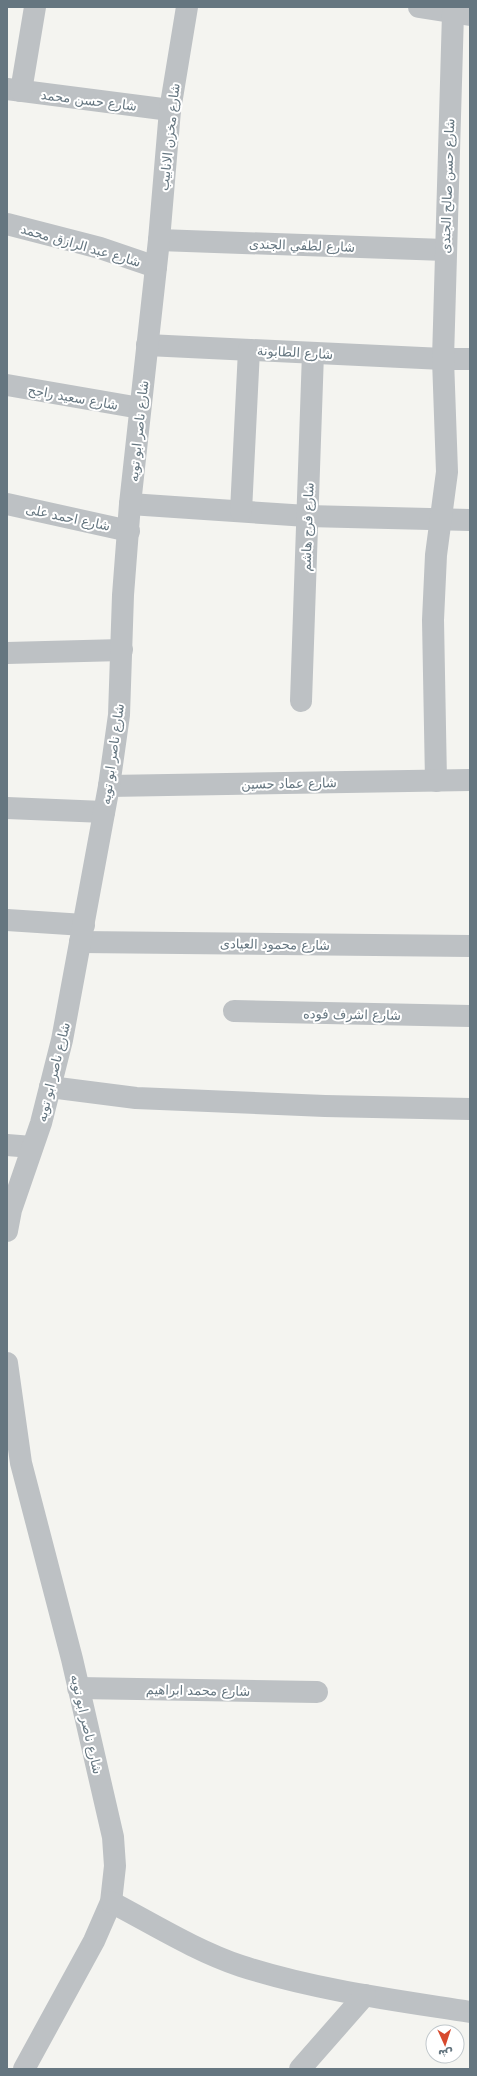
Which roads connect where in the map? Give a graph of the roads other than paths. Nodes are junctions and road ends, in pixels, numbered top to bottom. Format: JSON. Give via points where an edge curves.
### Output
{"nodes":[{"id":1,"x":35,"y":7,"type":"edge"},
{"id":2,"x":187,"y":7,"type":"edge"},
{"id":3,"x":419,"y":7,"type":"edge"},
{"id":4,"x":461,"y":14,"type":"edge"},
{"id":5,"x":14,"y":90,"type":"edge"},
{"id":6,"x":170,"y":110,"type":"junction"},
{"id":7,"x":7,"y":224,"type":"edge"},
{"id":8,"x":159,"y":240,"type":"junction"},
{"id":9,"x":445,"y":250,"type":"junction"},
{"id":10,"x":156,"y":267,"type":"junction"},
{"id":11,"x":147,"y":344,"type":"junction"},
{"id":12,"x":249,"y":350,"type":"junction"},
{"id":13,"x":313,"y":353,"type":"junction"},
{"id":14,"x":443,"y":359,"type":"junction"},
{"id":15,"x":470,"y":359,"type":"edge"},
{"id":16,"x":7,"y":385,"type":"edge"},
{"id":17,"x":140,"y":408,"type":"junction"},
{"id":18,"x":7,"y":504,"type":"edge"},
{"id":19,"x":130,"y":504,"type":"junction"},
{"id":20,"x":241,"y":511,"type":"junction"},
{"id":21,"x":307,"y":516,"type":"junction"},
{"id":22,"x":441,"y":520,"type":"junction"},
{"id":23,"x":470,"y":520,"type":"edge"},
{"id":24,"x":129,"y":531,"type":"junction"},
{"id":25,"x":122,"y":650,"type":"junction"},
{"id":26,"x":7,"y":653,"type":"edge"},
{"id":27,"x":301,"y":701,"type":"dead end"},
{"id":28,"x":470,"y":780,"type":"edge"},
{"id":29,"x":436,"y":781,"type":"junction"},
{"id":30,"x":109,"y":786,"type":"junction"},
{"id":31,"x":7,"y":808,"type":"edge"},
{"id":32,"x":104,"y":812,"type":"junction"},
{"id":33,"x":7,"y":920,"type":"edge"},
{"id":34,"x":82,"y":933,"type":"junction"},
{"id":35,"x":470,"y":946,"type":"edge"},
{"id":36,"x":234,"y":1011,"type":"dead end"},
{"id":37,"x":470,"y":1016,"type":"edge"},
{"id":38,"x":50,"y":1087,"type":"junction"},
{"id":39,"x":470,"y":1109,"type":"edge"},
{"id":40,"x":7,"y":1145,"type":"edge"},
{"id":41,"x":32,"y":1147,"type":"junction"},
{"id":42,"x":7,"y":1231,"type":"edge"},
{"id":43,"x":7,"y":1363,"type":"edge"},
{"id":44,"x":17,"y":1487,"type":"edge"},
{"id":45,"x":78,"y":1688,"type":"junction"},
{"id":46,"x":317,"y":1692,"type":"dead end"},
{"id":47,"x":111,"y":1902,"type":"junction"},
{"id":48,"x":366,"y":1995,"type":"junction"},
{"id":49,"x":470,"y":2012,"type":"edge"},
{"id":50,"x":24,"y":2069,"type":"edge"},
{"id":51,"x":300,"y":2069,"type":"edge"}],
"edges":[{"from":1,"to":5,"type":"street"},
{"from":2,"to":6,"type":"street","name":"شارع مخزن الانابيب"},
{"from":3,"to":4,"type":"street"},
{"from":4,"to":9,"type":"street","name":"شارع حسن صالح الجندى"},
{"from":5,"to":6,"type":"street","name":"شارع حسن محمد"},
{"from":6,"to":8,"type":"street","name":"شارع مخزن الانابيب"},
{"from":7,"to":10,"type":"street","name":"شارع عبد الرازق محمد","via":[[100,248]]},
{"from":8,"to":9,"type":"street","name":"شارع لطفي الجندى"},
{"from":8,"to":10,"type":"street","name":"شارع مخزن الانابيب"},
{"from":9,"to":14,"type":"street","name":"شارع حسن صالح الجندى"},
{"from":10,"to":11,"type":"street","name":"شارع ناصر ابو تويه"},
{"from":11,"to":12,"type":"street","name":"شارع الطابونة"},
{"from":11,"to":17,"type":"street","name":"شارع ناصر ابو تويه"},
{"from":12,"to":13,"type":"street","name":"شارع الطابونة"},
{"from":12,"to":20,"type":"street"},
{"from":13,"to":14,"type":"street","name":"شارع الطابونة"},
{"from":13,"to":21,"type":"street","name":"شارع فرج هاشم"},
{"from":14,"to":15,"type":"street","name":"شارع الطابونة"},
{"from":14,"to":22,"type":"street","name":"شارع حسن صالح الجندى","via":[[447,472]]},
{"from":16,"to":17,"type":"street","name":"شارع سعيد راجح"},
{"from":17,"to":19,"type":"street","name":"شارع ناصر ابو تويه"},
{"from":18,"to":24,"type":"street","name":"شارع احمد على"},
{"from":19,"to":20,"type":"street"},
{"from":19,"to":24,"type":"street","name":"شارع ناصر ابو تويه"},
{"from":20,"to":21,"type":"street"},
{"from":21,"to":22,"type":"street"},
{"from":21,"to":27,"type":"street","name":"شارع فرج هاشم"},
{"from":22,"to":23,"type":"street"},
{"from":22,"to":29,"type":"street","name":"شارع حسن صالح الجندى","via":[[436,555],[433,620]]},
{"from":24,"to":25,"type":"street","name":"شارع ناصر ابو تويه"},
{"from":25,"to":26,"type":"street"},
{"from":25,"to":30,"type":"street","name":"شارع ناصر ابو تويه","via":[[119,715]]},
{"from":28,"to":29,"type":"street","name":"شارع عماد حسين"},
{"from":29,"to":30,"type":"street","name":"شارع عماد حسين"},
{"from":30,"to":32,"type":"street","name":"شارع ناصر ابو تويه"},
{"from":31,"to":32,"type":"street"},
{"from":32,"to":34,"type":"street","name":"شارع ناصر ابو تويه"},
{"from":33,"to":34,"type":"street","name":"شارع محمود العيادى"},
{"from":34,"to":35,"type":"street","name":"شارع محمود العيادى"},
{"from":34,"to":38,"type":"street","name":"شارع ناصر ابو تويه","via":[[62,1040]]},
{"from":36,"to":37,"type":"street","name":"شارع اشرف فوده"},
{"from":38,"to":39,"type":"street","via":[[136,1098]]},
{"from":38,"to":41,"type":"street","name":"شارع ناصر ابو تويه"},
{"from":40,"to":41,"type":"street"},
{"from":41,"to":42,"type":"street","name":"شارع ناصر ابو تويه","via":[[11,1210]]},
{"from":43,"to":44,"type":"street","name":"شارع ناصر ابو تويه","via":[[21,1463]]},
{"from":44,"to":45,"type":"street","name":"شارع ناصر ابو تويه"},
{"from":45,"to":46,"type":"street","name":"شارع محمد ابراهيم"},
{"from":45,"to":47,"type":"street","name":"شارع ناصر ابو تويه","via":[[113,1837],[115,1866]]},
{"from":47,"to":48,"type":"street","via":[[206,1952],[241,1966]]},
{"from":47,"to":50,"type":"street","name":"شارع ناصر ابو تويه","via":[[94,1941]]},
{"from":48,"to":49,"type":"street"},
{"from":48,"to":51,"type":"street"}]}
